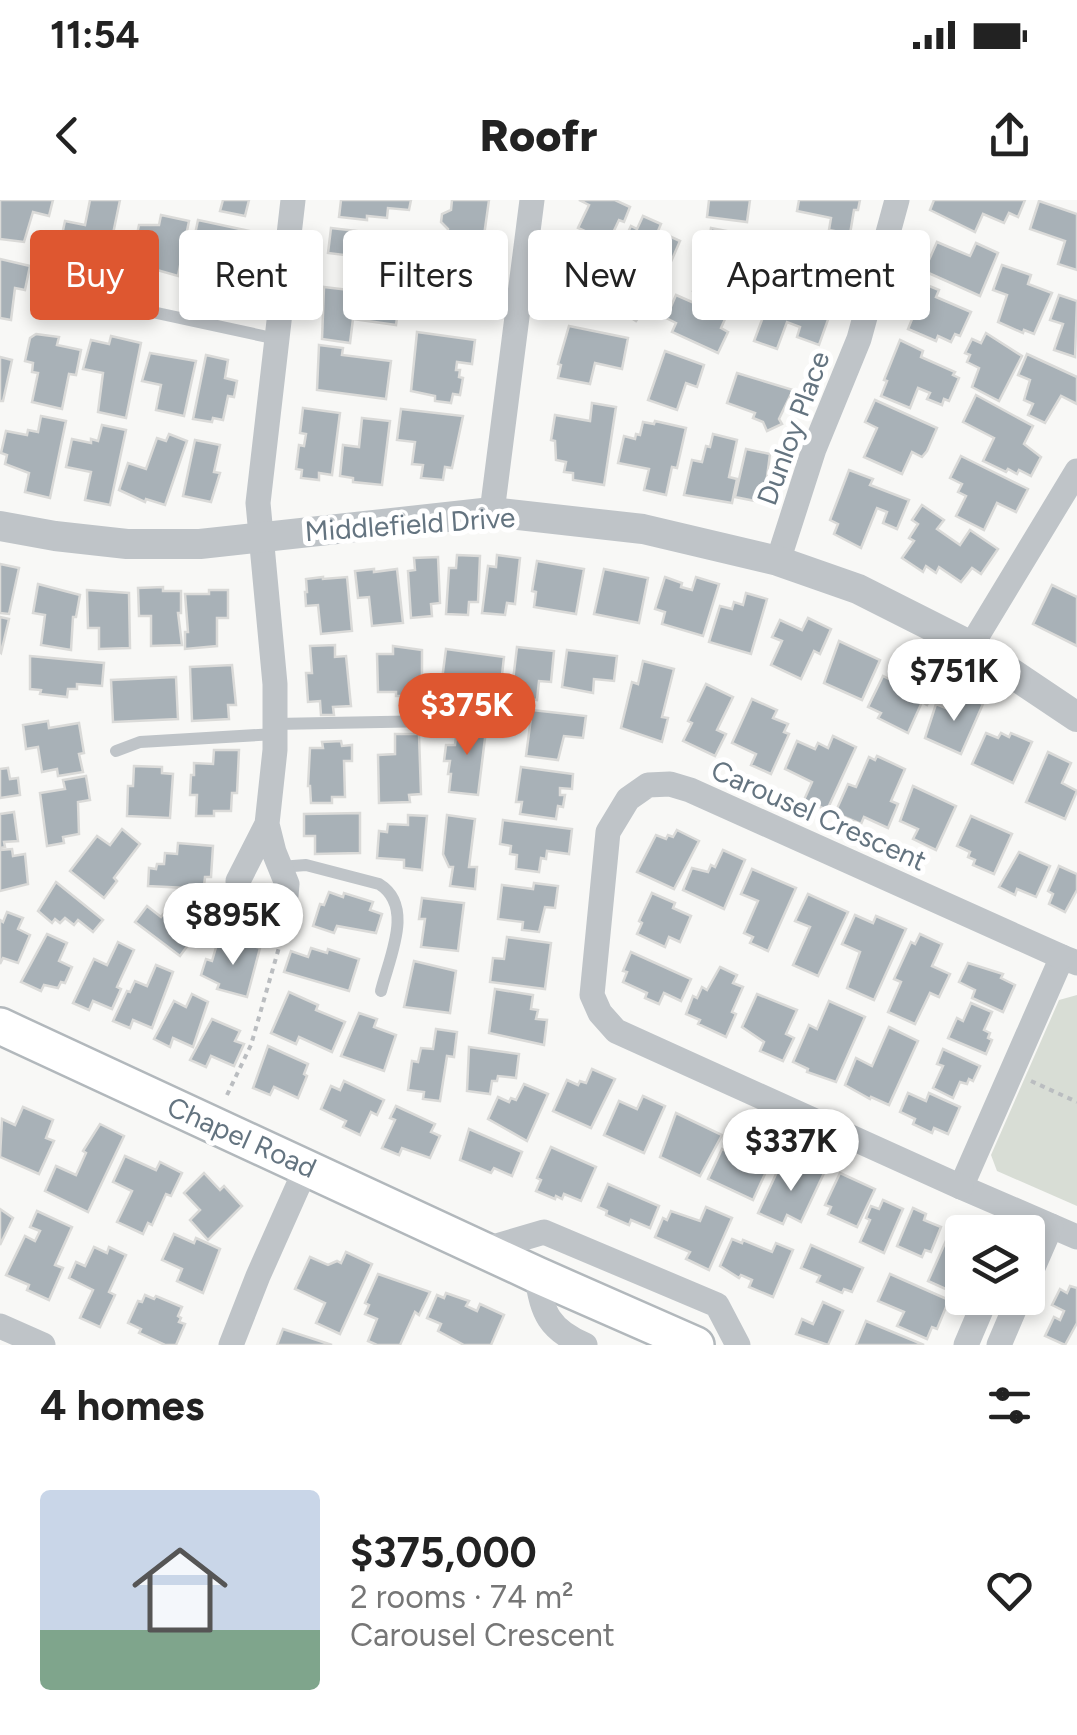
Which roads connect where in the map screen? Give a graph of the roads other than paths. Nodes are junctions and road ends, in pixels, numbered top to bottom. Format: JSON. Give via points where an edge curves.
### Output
{"nodes":[{"id":1,"x":293,"y":200,"type":"edge"},
{"id":2,"x":532,"y":200,"type":"edge"},
{"id":3,"x":897,"y":200,"type":"edge"},
{"id":4,"x":159,"y":313,"type":"edge"},
{"id":5,"x":277,"y":339,"type":"junction"},
{"id":6,"x":1077,"y":471,"type":"edge"},
{"id":7,"x":492,"y":512,"type":"junction"},
{"id":8,"x":0,"y":526,"type":"edge"},
{"id":9,"x":262,"y":537,"type":"junction"},
{"id":10,"x":778,"y":560,"type":"junction"},
{"id":11,"x":970,"y":646,"type":"junction"},
{"id":12,"x":1077,"y":716,"type":"edge"},
{"id":13,"x":434,"y":721,"type":"dead end"},
{"id":14,"x":275,"y":729,"type":"junction"},
{"id":15,"x":116,"y":751,"type":"dead end"},
{"id":16,"x":268,"y":824,"type":"junction"},
{"id":17,"x":280,"y":867,"type":"junction"},
{"id":18,"x":1069,"y":960,"type":"edge"},
{"id":19,"x":381,"y":991,"type":"dead end"},
{"id":20,"x":0,"y":1026,"type":"edge"},
{"id":21,"x":308,"y":1166,"type":"junction"},
{"id":22,"x":961,"y":1187,"type":"junction"},
{"id":23,"x":1005,"y":1215,"type":"edge"},
{"id":24,"x":1045,"y":1225,"type":"edge"},
{"id":25,"x":1051,"y":1226,"type":"junction"},
{"id":26,"x":1077,"y":1238,"type":"edge"},
{"id":27,"x":1045,"y":1240,"type":"edge"},
{"id":28,"x":483,"y":1250,"type":"junction"},
{"id":29,"x":537,"y":1275,"type":"junction"},
{"id":30,"x":979,"y":1315,"type":"edge"},
{"id":31,"x":1011,"y":1315,"type":"edge"},
{"id":32,"x":0,"y":1326,"type":"edge"},
{"id":33,"x":43,"y":1345,"type":"edge"},
{"id":34,"x":231,"y":1345,"type":"edge"},
{"id":35,"x":584,"y":1345,"type":"edge"},
{"id":36,"x":696,"y":1345,"type":"edge"},
{"id":37,"x":738,"y":1345,"type":"edge"},
{"id":38,"x":966,"y":1345,"type":"edge"},
{"id":39,"x":998,"y":1345,"type":"edge"}],
"edges":[{"from":1,"to":5,"type":"street"},
{"from":2,"to":7,"type":"street"},
{"from":3,"to":10,"type":"street","name":"Dunloy Place","via":[[859,339]]},
{"from":4,"to":5,"type":"lane"},
{"from":5,"to":9,"type":"street","via":[[258,503]]},
{"from":6,"to":11,"type":"street"},
{"from":7,"to":9,"type":"street","name":"Middlefield Drive"},
{"from":7,"to":10,"type":"street","name":"Middlefield Drive","via":[[643,529]]},
{"from":8,"to":9,"type":"street","name":"Middlefield Drive","via":[[127,544]]},
{"from":9,"to":14,"type":"street"},
{"from":10,"to":11,"type":"street","name":"Middlefield Drive","via":[[858,589]]},
{"from":11,"to":12,"type":"street","name":"Middlefield Drive"},
{"from":13,"to":14,"type":"lane"},
{"from":14,"to":15,"type":"lane","via":[[140,742]]},
{"from":14,"to":16,"type":"street"},
{"from":16,"to":17,"type":"street"},
{"from":16,"to":17,"type":"street","via":[[238,882],[248,908],[278,907],[287,884]]},
{"from":17,"to":19,"type":"lane","via":[[306,864],[388,890],[399,914]]},
{"from":18,"to":22,"type":"street","via":[[1010,1071]]},
{"from":18,"to":22,"type":"street","name":"Carousel Crescent","via":[[670,784],[648,785],[628,798],[608,832],[592,994],[616,1031]]},
{"from":20,"to":21,"type":"main road","name":"Chapel Road"},
{"from":21,"to":28,"type":"main road","name":"Chapel Road"},
{"from":21,"to":34,"type":"street"},
{"from":22,"to":23,"type":"street","name":"Carousel Crescent"},
{"from":24,"to":25,"type":"street","name":"Carousel Crescent"},
{"from":25,"to":26,"type":"street","name":"Carousel Crescent"},
{"from":25,"to":27,"type":"street"},
{"from":28,"to":29,"type":"main road","name":"Chapel Road"},
{"from":28,"to":37,"type":"street","via":[[544,1232],[717,1306]]},
{"from":29,"to":35,"type":"street","via":[[539,1297],[559,1334]]},
{"from":29,"to":36,"type":"main road","name":"Chapel Road"},
{"from":30,"to":38,"type":"street"},
{"from":31,"to":39,"type":"street"},
{"from":32,"to":33,"type":"street"}]}
